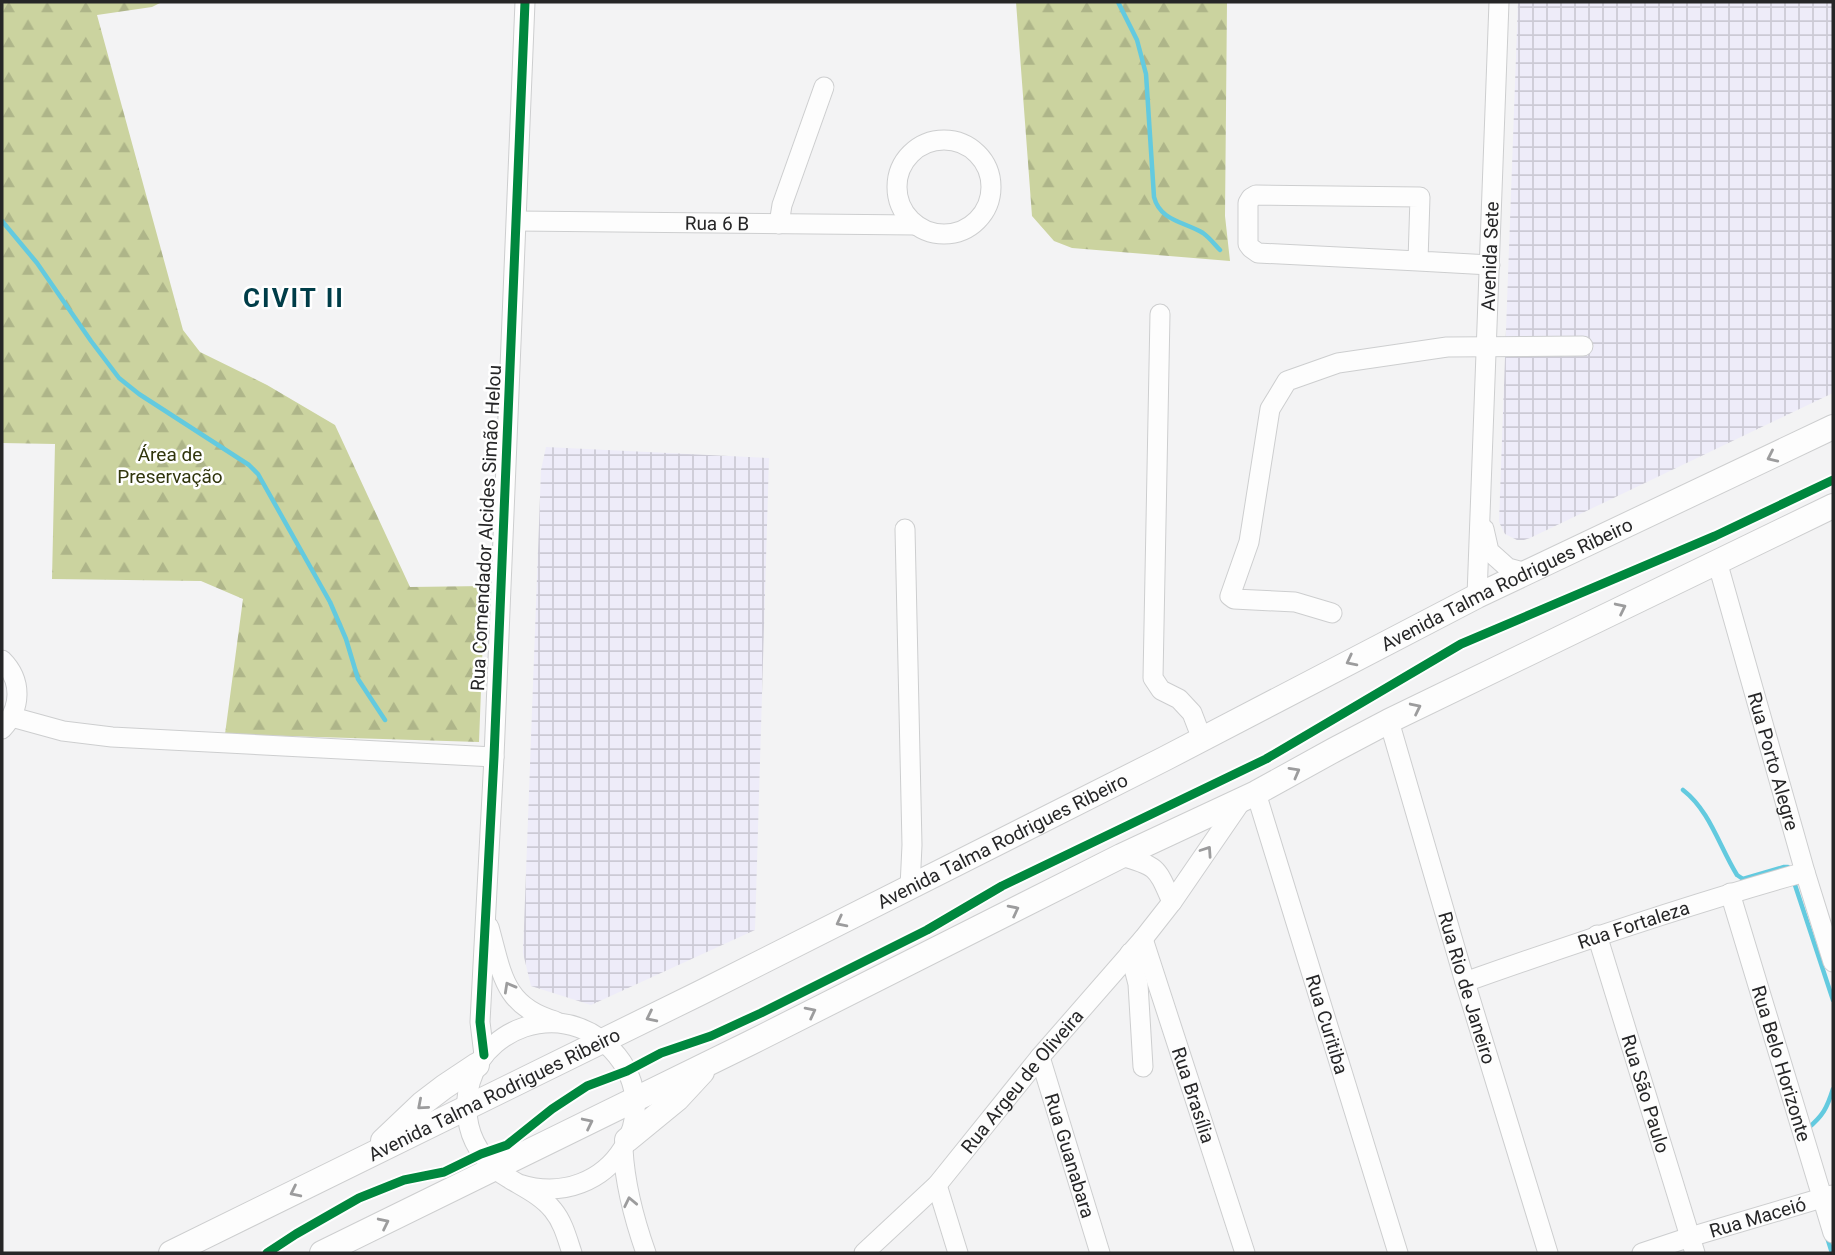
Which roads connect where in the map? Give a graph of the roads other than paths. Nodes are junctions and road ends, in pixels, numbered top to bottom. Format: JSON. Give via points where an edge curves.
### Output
{"nodes":[{"id":1,"x":525,"y":2,"type":"edge"},
{"id":2,"x":1499,"y":2,"type":"edge"},
{"id":3,"x":824,"y":87,"type":"dead end"},
{"id":4,"x":517,"y":221,"type":"junction"},
{"id":5,"x":779,"y":224,"type":"junction"},
{"id":6,"x":916,"y":225,"type":"junction"},
{"id":7,"x":1418,"y":261,"type":"junction"},
{"id":8,"x":1490,"y":265,"type":"junction"},
{"id":9,"x":1160,"y":314,"type":"dead end"},
{"id":10,"x":1583,"y":346,"type":"dead end"},
{"id":11,"x":1486,"y":347,"type":"junction"},
{"id":12,"x":1833,"y":427,"type":"edge"},
{"id":13,"x":1833,"y":506,"type":"edge"},
{"id":14,"x":1480,"y":510,"type":"junction"},
{"id":15,"x":905,"y":529,"type":"dead end"},
{"id":16,"x":1717,"y":561,"type":"junction"},
{"id":17,"x":1527,"y":573,"type":"junction"},
{"id":18,"x":1477,"y":596,"type":"junction"},
{"id":19,"x":1332,"y":613,"type":"dead end"},
{"id":20,"x":2,"y":660,"type":"edge"},
{"id":21,"x":1389,"y":721,"type":"junction"},
{"id":22,"x":7,"y":723,"type":"edge"},
{"id":23,"x":1202,"y":739,"type":"junction"},
{"id":24,"x":494,"y":757,"type":"junction"},
{"id":25,"x":1249,"y":797,"type":"junction"},
{"id":26,"x":1121,"y":856,"type":"junction"},
{"id":27,"x":1805,"y":872,"type":"junction"},
{"id":28,"x":910,"y":887,"type":"junction"},
{"id":29,"x":1730,"y":893,"type":"junction"},
{"id":30,"x":1172,"y":902,"type":"junction"},
{"id":31,"x":484,"y":908,"type":"junction"},
{"id":32,"x":1597,"y":935,"type":"junction"},
{"id":33,"x":1136,"y":946,"type":"junction"},
{"id":34,"x":1833,"y":962,"type":"edge"},
{"id":35,"x":1465,"y":982,"type":"junction"},
{"id":36,"x":563,"y":1024,"type":"junction"},
{"id":37,"x":602,"y":1040,"type":"junction"},
{"id":38,"x":1040,"y":1057,"type":"junction"},
{"id":39,"x":481,"y":1060,"type":"junction"},
{"id":40,"x":710,"y":1063,"type":"junction"},
{"id":41,"x":1143,"y":1067,"type":"dead end"},
{"id":42,"x":635,"y":1100,"type":"junction"},
{"id":43,"x":466,"y":1108,"type":"junction"},
{"id":44,"x":625,"y":1144,"type":"junction"},
{"id":45,"x":365,"y":1158,"type":"junction"},
{"id":46,"x":495,"y":1169,"type":"junction"},
{"id":47,"x":519,"y":1184,"type":"junction"},
{"id":48,"x":937,"y":1185,"type":"junction"},
{"id":49,"x":1828,"y":1197,"type":"edge"},
{"id":50,"x":1833,"y":1233,"type":"edge"},
{"id":51,"x":1693,"y":1245,"type":"edge"},
{"id":52,"x":171,"y":1253,"type":"edge"},
{"id":53,"x":322,"y":1253,"type":"edge"},
{"id":54,"x":572,"y":1253,"type":"edge"},
{"id":55,"x":646,"y":1253,"type":"edge"},
{"id":56,"x":864,"y":1253,"type":"edge"},
{"id":57,"x":958,"y":1253,"type":"edge"},
{"id":58,"x":1100,"y":1253,"type":"edge"},
{"id":59,"x":1245,"y":1253,"type":"edge"},
{"id":60,"x":1398,"y":1253,"type":"edge"},
{"id":61,"x":1548,"y":1253,"type":"edge"},
{"id":62,"x":1642,"y":1253,"type":"edge"}],
"edges":[{"from":1,"to":4,"type":"street","name":"Rua Comendador Alcides Simão Helou"},
{"from":2,"to":8,"type":"street","name":"Avenida Sete"},
{"from":3,"to":5,"type":"street"},
{"from":4,"to":5,"type":"street","name":"Rua 6 B"},
{"from":4,"to":24,"type":"street","name":"Rua Comendador Alcides Simão Helou"},
{"from":5,"to":6,"type":"street","name":"Rua 6 B"},
{"from":6,"to":6,"type":"street","name":"Rua 6 B","via":[[929,232],[960,232],[985,212],[992,182],[979,154],[951,140],[928,143],[908,156],[900,169],[897,192],[905,214]]},
{"from":7,"to":7,"type":"street","via":[[1258,253],[1248,244],[1248,203],[1256,195],[1420,197]]},
{"from":7,"to":8,"type":"street"},
{"from":8,"to":11,"type":"street","name":"Avenida Sete"},
{"from":9,"to":23,"type":"street","via":[[1153,678],[1161,690],[1192,713]]},
{"from":10,"to":11,"type":"street"},
{"from":11,"to":14,"type":"street","name":"Avenida Sete"},
{"from":11,"to":19,"type":"street","via":[[1447,347],[1338,363],[1287,381],[1281,390],[1270,410],[1249,542],[1230,596],[1295,602]]},
{"from":12,"to":17,"type":"main road","name":"Avenida Talma Rodrigues Ribeiro","one_way":true},
{"from":13,"to":16,"type":"main road"},
{"from":14,"to":17,"type":"street","name":"Avenida Sete","via":[[1489,551],[1508,568]]},
{"from":14,"to":18,"type":"street","name":"Avenida Sete"},
{"from":15,"to":28,"type":"street"},
{"from":21,"to":16,"type":"main road","one_way":true},
{"from":16,"to":27,"type":"street","name":"Rua Porto Alegre"},
{"from":17,"to":18,"type":"main road","name":"Avenida Talma Rodrigues Ribeiro"},
{"from":18,"to":23,"type":"main road","name":"Avenida Talma Rodrigues Ribeiro","one_way":true},
{"from":20,"to":22,"type":"street","via":[[17,689],[17,703]]},
{"from":25,"to":21,"type":"main road","one_way":true},
{"from":21,"to":35,"type":"street","name":"Rua Rio de Janeiro"},
{"from":22,"to":24,"type":"street","via":[[112,737]]},
{"from":23,"to":28,"type":"main road","name":"Avenida Talma Rodrigues Ribeiro"},
{"from":24,"to":31,"type":"street","name":"Rua Comendador Alcides Simão Helou"},
{"from":25,"to":26,"type":"main road"},
{"from":30,"to":25,"type":"street","name":"Rua Argeu de Oliveira","one_way":true},
{"from":25,"to":60,"type":"street","name":"Rua Curitiba"},
{"from":26,"to":30,"type":"street","via":[[1156,869]]},
{"from":40,"to":26,"type":"main road","one_way":true},
{"from":27,"to":29,"type":"street","name":"Rua Fortaleza"},
{"from":27,"to":34,"type":"street","name":"Rua Porto Alegre"},
{"from":28,"to":37,"type":"main road","name":"Avenida Talma Rodrigues Ribeiro","one_way":true},
{"from":29,"to":32,"type":"street","name":"Rua Fortaleza"},
{"from":29,"to":49,"type":"street","name":"Rua Belo Horizonte"},
{"from":30,"to":33,"type":"street","name":"Rua Argeu de Oliveira"},
{"from":36,"to":31,"type":"street","name":"Rua Comendador Alcides Simão Helou","one_way":true,"via":[[534,1013],[508,990]]},
{"from":31,"to":39,"type":"street","name":"Rua Comendador Alcides Simão Helou"},
{"from":32,"to":35,"type":"street","name":"Rua Fortaleza"},
{"from":32,"to":51,"type":"street","name":"Rua São Paulo"},
{"from":33,"to":38,"type":"street","name":"Rua Argeu de Oliveira"},
{"from":33,"to":41,"type":"street"},
{"from":33,"to":59,"type":"street","name":"Rua Brasília"},
{"from":35,"to":61,"type":"street","name":"Rua Rio de Janeiro"},
{"from":36,"to":37,"type":"street","name":"Rua Comendador Alcides Simão Helou"},
{"from":36,"to":39,"type":"street","via":[[538,1024],[514,1031]]},
{"from":37,"to":42,"type":"street","via":[[627,1071]]},
{"from":37,"to":43,"type":"main road","name":"Avenida Talma Rodrigues Ribeiro"},
{"from":38,"to":48,"type":"street","name":"Rua Argeu de Oliveira"},
{"from":38,"to":58,"type":"street","name":"Rua Guanabara"},
{"from":39,"to":43,"type":"street"},
{"from":39,"to":45,"type":"main road","one_way":true,"via":[[423,1104]]},
{"from":40,"to":42,"type":"main road"},
{"from":40,"to":44,"type":"main road"},
{"from":42,"to":44,"type":"street"},
{"from":46,"to":42,"type":"main road","one_way":true},
{"from":43,"to":45,"type":"main road","name":"Avenida Talma Rodrigues Ribeiro"},
{"from":43,"to":46,"type":"street","via":[[476,1146]]},
{"from":44,"to":47,"type":"street","via":[[608,1167],[577,1185],[542,1189]]},
{"from":55,"to":44,"type":"street","one_way":true,"via":[[625,1182]]},
{"from":45,"to":52,"type":"main road","name":"Avenida Talma Rodrigues Ribeiro","one_way":true},
{"from":46,"to":47,"type":"street"},
{"from":53,"to":46,"type":"main road","one_way":true},
{"from":47,"to":54,"type":"street","via":[[555,1211]]},
{"from":48,"to":56,"type":"street","name":"Rua Argeu de Oliveira"},
{"from":48,"to":57,"type":"street"},
{"from":49,"to":50,"type":"street","name":"Rua Belo Horizonte"},
{"from":49,"to":51,"type":"street","name":"Rua Maceió"},
{"from":51,"to":62,"type":"street","name":"Rua Maceió"}]}
